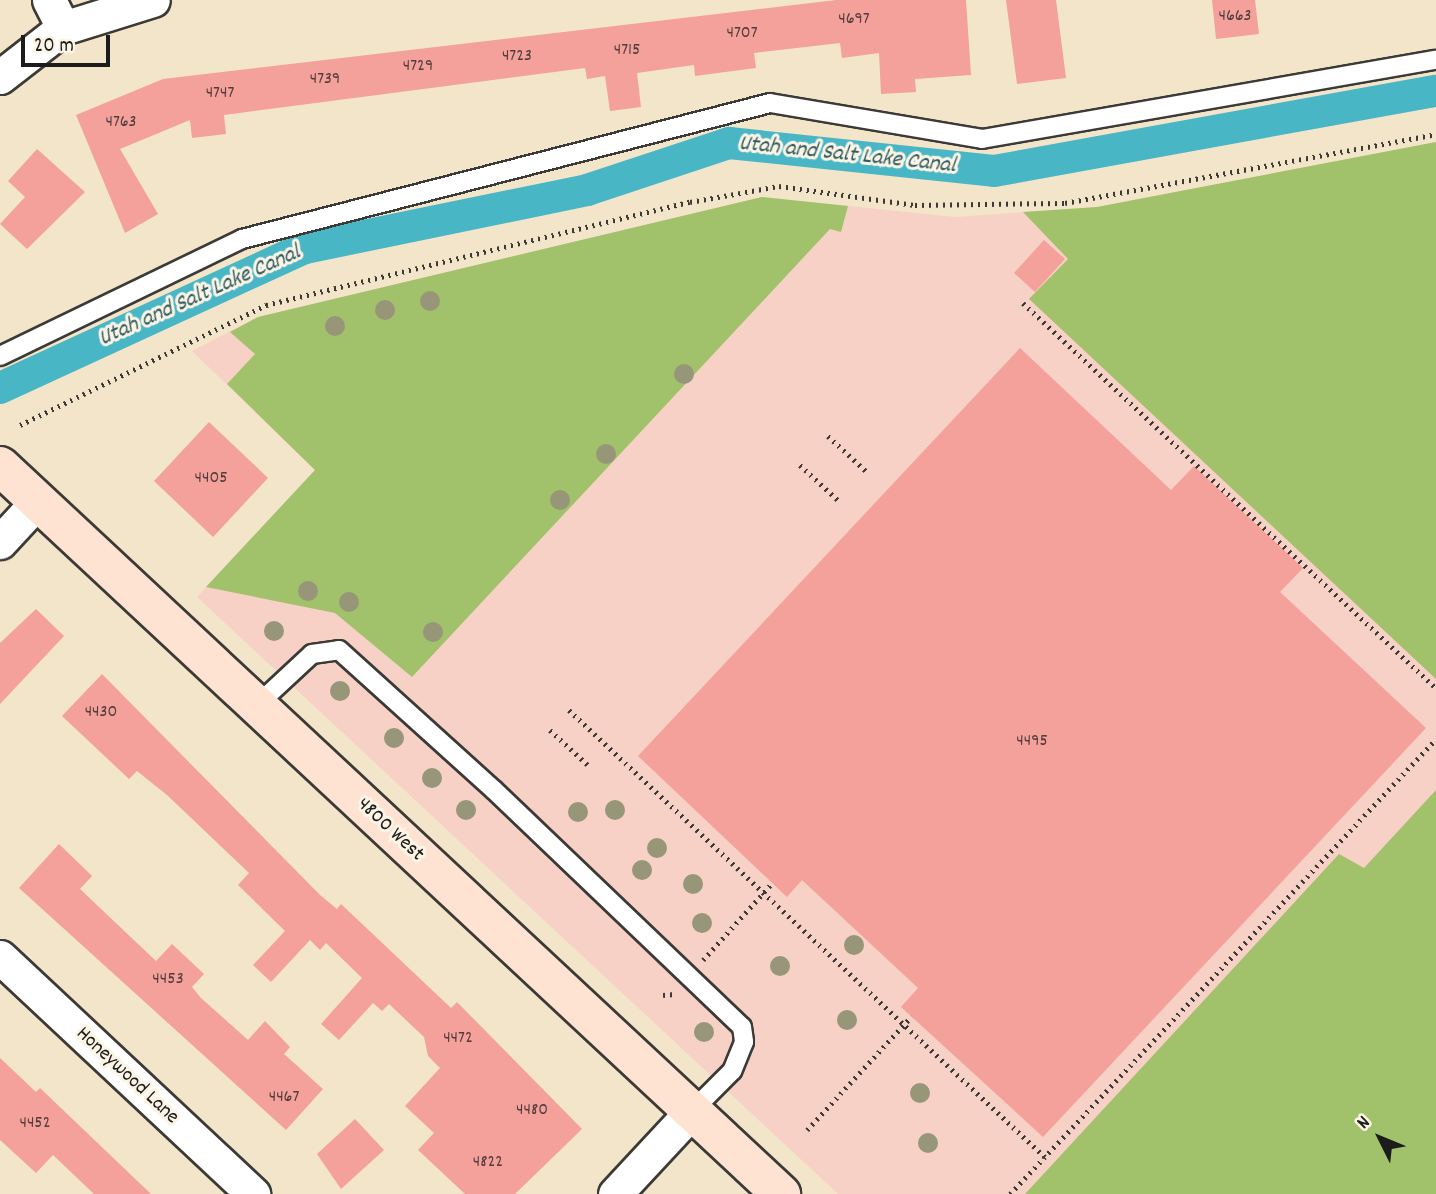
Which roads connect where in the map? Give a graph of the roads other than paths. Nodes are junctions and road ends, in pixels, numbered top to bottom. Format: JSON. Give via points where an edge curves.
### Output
{"nodes":[{"id":1,"x":153,"y":0,"type":"edge"},
{"id":2,"x":56,"y":14,"type":"edge"},
{"id":3,"x":1436,"y":60,"type":"edge"},
{"id":4,"x":0,"y":77,"type":"edge"},
{"id":5,"x":0,"y":356,"type":"edge"},
{"id":6,"x":13,"y":481,"type":"edge"},
{"id":7,"x":0,"y":542,"type":"edge"},
{"id":8,"x":256,"y":706,"type":"junction"},
{"id":9,"x":0,"y":957,"type":"edge"},
{"id":10,"x":692,"y":1111,"type":"junction"},
{"id":11,"x":253,"y":1194,"type":"edge"},
{"id":12,"x":615,"y":1194,"type":"edge"},
{"id":13,"x":781,"y":1194,"type":"edge"}],
"edges":[{"from":1,"to":2,"type":"street"},
{"from":2,"to":4,"type":"street"},
{"from":3,"to":5,"type":"lane","via":[[982,139],[770,103],[242,239]]},
{"from":6,"to":7,"type":"street"},
{"from":6,"to":8,"type":"main road","name":"4800 West"},
{"from":8,"to":10,"type":"main road","name":"4800 West"},
{"from":8,"to":10,"type":"lane","via":[[312,654],[339,650],[453,752],[737,1020],[740,1058]]},
{"from":9,"to":11,"type":"street","name":"Honeywood Lane"},
{"from":10,"to":12,"type":"street"},
{"from":10,"to":13,"type":"main road","name":"4800 West"}]}
